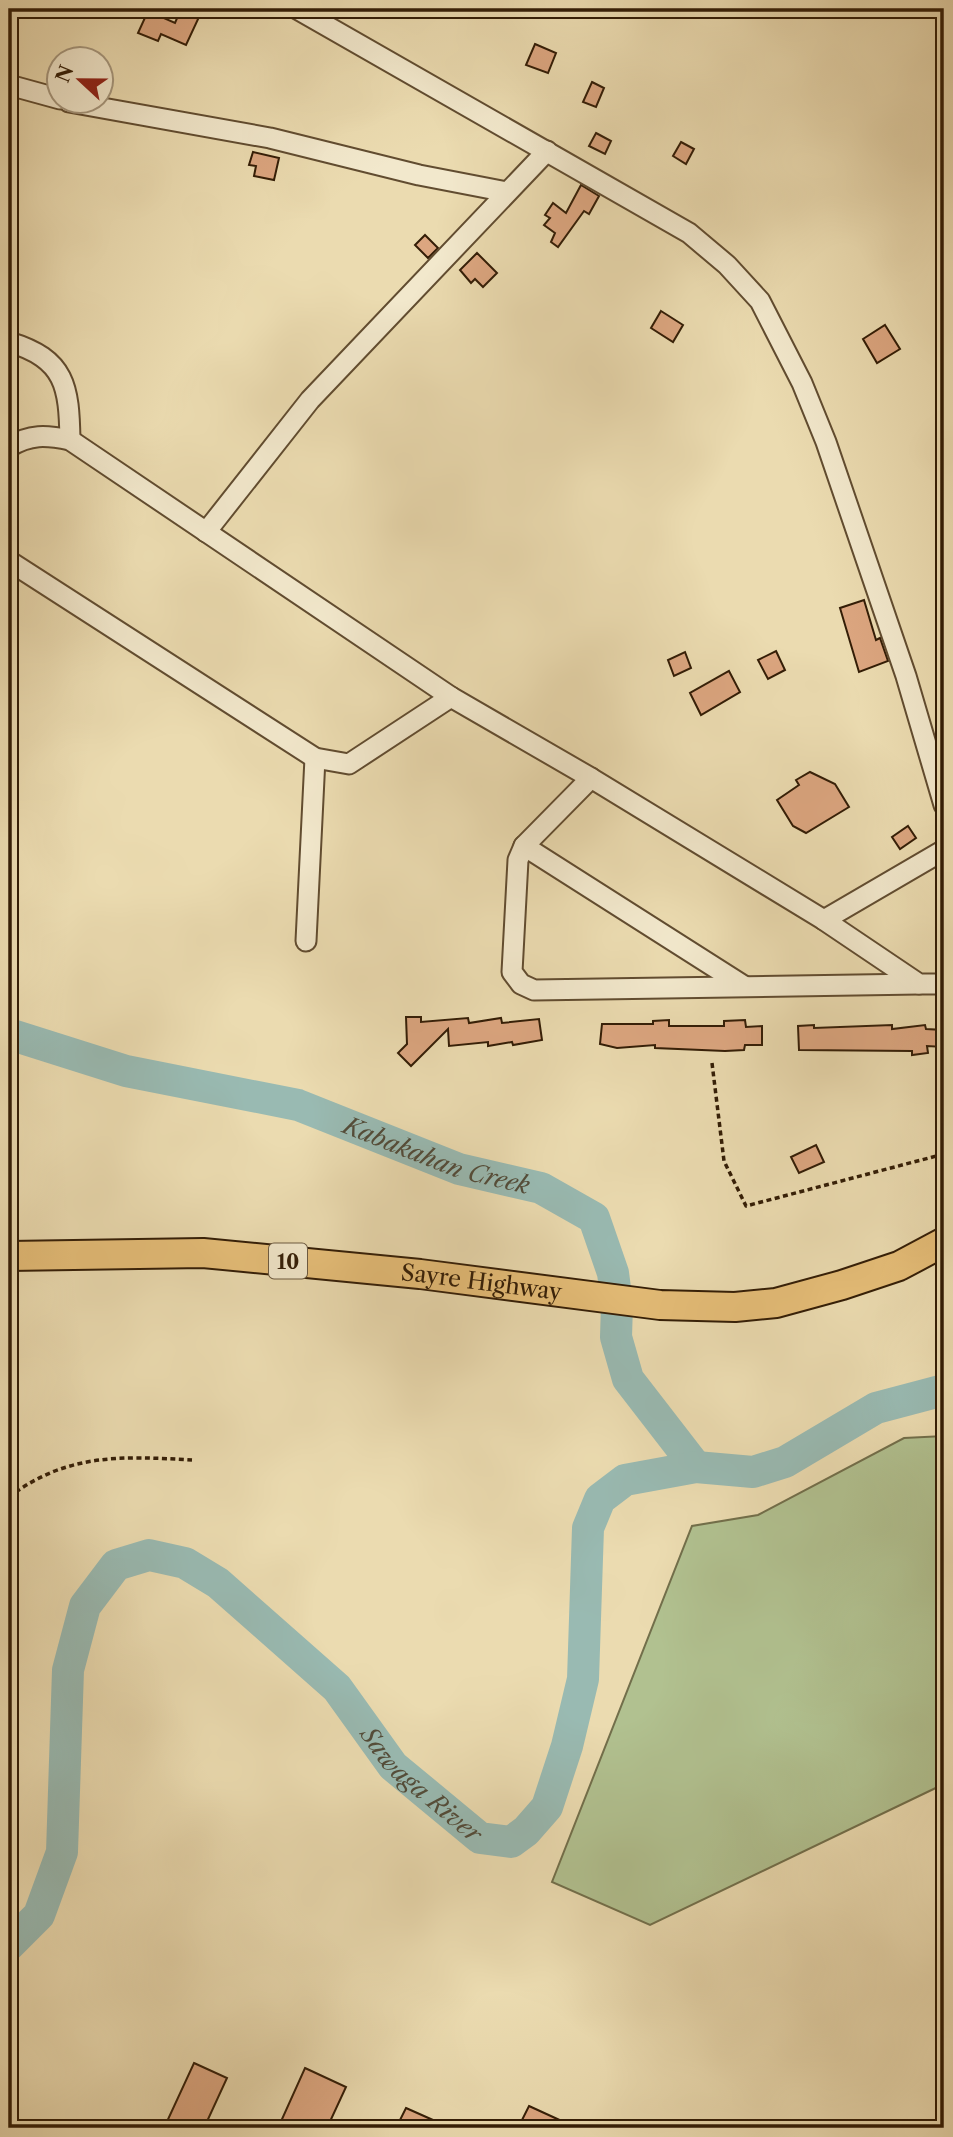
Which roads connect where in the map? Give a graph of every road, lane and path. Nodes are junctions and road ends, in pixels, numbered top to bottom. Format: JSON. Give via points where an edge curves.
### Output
{"nodes":[{"id":1,"x":298,"y":9,"type":"edge"},
{"id":2,"x":9,"y":85,"type":"edge"},
{"id":3,"x":46,"y":95,"type":"edge"},
{"id":4,"x":116,"y":110,"type":"edge"},
{"id":5,"x":547,"y":151,"type":"junction"},
{"id":6,"x":507,"y":192,"type":"junction"},
{"id":7,"x":9,"y":342,"type":"edge"},
{"id":8,"x":70,"y":440,"type":"junction"},
{"id":9,"x":9,"y":447,"type":"edge"},
{"id":10,"x":206,"y":532,"type":"junction"},
{"id":11,"x":9,"y":561,"type":"edge"},
{"id":12,"x":451,"y":697,"type":"junction"},
{"id":13,"x":937,"y":753,"type":"edge"},
{"id":14,"x":315,"y":758,"type":"junction"},
{"id":15,"x":591,"y":778,"type":"junction"},
{"id":16,"x":944,"y":805,"type":"edge"},
{"id":17,"x":524,"y":846,"type":"junction"},
{"id":18,"x":944,"y":850,"type":"edge"},
{"id":19,"x":824,"y":920,"type":"junction"},
{"id":20,"x":306,"y":941,"type":"dead end"},
{"id":21,"x":919,"y":984,"type":"junction"},
{"id":22,"x":944,"y":984,"type":"edge"},
{"id":23,"x":745,"y":987,"type":"junction"},
{"id":24,"x":712,"y":1063,"type":"dead end"},
{"id":25,"x":944,"y":1154,"type":"edge"},
{"id":26,"x":944,"y":1242,"type":"edge"},
{"id":27,"x":9,"y":1256,"type":"edge"},
{"id":28,"x":192,"y":1460,"type":"dead end"},
{"id":29,"x":10,"y":1495,"type":"edge"}],
"edges":[{"from":1,"to":5,"type":"street"},
{"from":2,"to":3,"type":"street"},
{"from":4,"to":6,"type":"street","via":[[270,138]]},
{"from":5,"to":6,"type":"street"},
{"from":5,"to":13,"type":"street","via":[[689,233],[727,264],[760,301],[826,442]]},
{"from":6,"to":10,"type":"street","via":[[310,400]]},
{"from":7,"to":8,"type":"street","via":[[52,364],[65,384]]},
{"from":8,"to":9,"type":"street","via":[[49,435],[25,437]]},
{"from":8,"to":10,"type":"street"},
{"from":10,"to":12,"type":"street"},
{"from":11,"to":14,"type":"street"},
{"from":12,"to":14,"type":"street","via":[[349,764]]},
{"from":12,"to":15,"type":"street"},
{"from":13,"to":16,"type":"street"},
{"from":14,"to":20,"type":"street"},
{"from":15,"to":17,"type":"street"},
{"from":15,"to":19,"type":"street"},
{"from":17,"to":23,"type":"street"},
{"from":17,"to":23,"type":"street","via":[[518,860],[511,950],[512,972],[521,984],[534,990]]},
{"from":18,"to":19,"type":"street"},
{"from":19,"to":21,"type":"street"},
{"from":21,"to":22,"type":"street"},
{"from":21,"to":23,"type":"street"},
{"from":24,"to":25,"type":"path","via":[[724,1161],[746,1206]]},
{"from":26,"to":27,"type":"highway","name":"Sayre Highway","number":"10","via":[[899,1266],[842,1286],[776,1303],[734,1307],[660,1305],[420,1274],[203,1253]]},
{"from":28,"to":29,"type":"path","via":[[122,1456],[84,1462],[49,1471]]}]}
